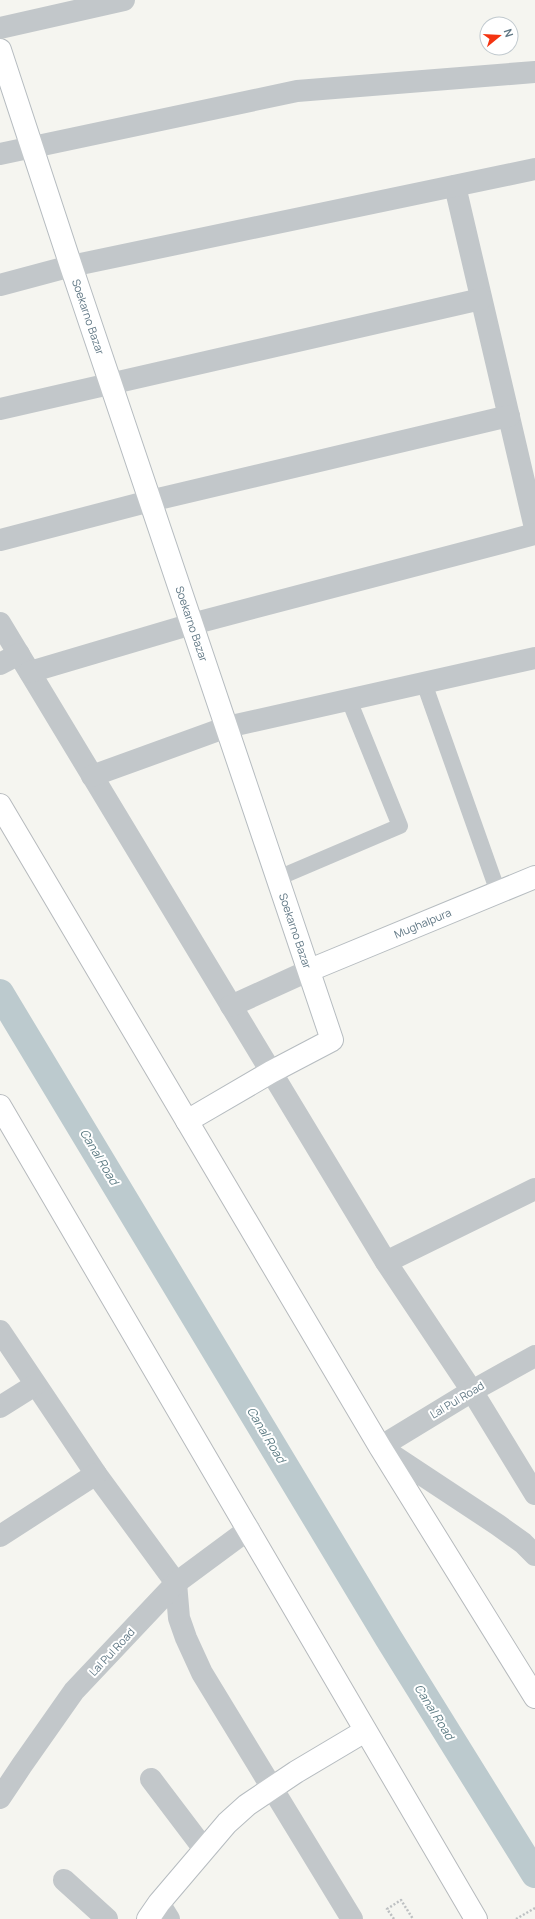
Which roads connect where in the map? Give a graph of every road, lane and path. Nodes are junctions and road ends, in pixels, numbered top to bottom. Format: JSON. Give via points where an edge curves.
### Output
{"nodes":[{"id":1,"x":124,"y":0,"type":"edge"},
{"id":2,"x":0,"y":28,"type":"edge"},
{"id":3,"x":0,"y":50,"type":"edge"},
{"id":4,"x":535,"y":72,"type":"edge"},
{"id":5,"x":32,"y":146,"type":"junction"},
{"id":6,"x":0,"y":154,"type":"edge"},
{"id":7,"x":535,"y":169,"type":"edge"},
{"id":8,"x":454,"y":186,"type":"junction"},
{"id":9,"x":71,"y":266,"type":"junction"},
{"id":10,"x":0,"y":285,"type":"edge"},
{"id":11,"x":481,"y":299,"type":"junction"},
{"id":12,"x":110,"y":383,"type":"junction"},
{"id":13,"x":0,"y":409,"type":"edge"},
{"id":14,"x":509,"y":416,"type":"junction"},
{"id":15,"x":150,"y":501,"type":"junction"},
{"id":16,"x":535,"y":528,"type":"edge"},
{"id":17,"x":535,"y":534,"type":"edge"},
{"id":18,"x":0,"y":540,"type":"edge"},
{"id":19,"x":0,"y":622,"type":"edge"},
{"id":20,"x":192,"y":624,"type":"junction"},
{"id":21,"x":535,"y":658,"type":"edge"},
{"id":22,"x":24,"y":663,"type":"junction"},
{"id":23,"x":0,"y":664,"type":"edge"},
{"id":24,"x":424,"y":683,"type":"junction"},
{"id":25,"x":349,"y":700,"type":"junction"},
{"id":26,"x":227,"y":727,"type":"junction"},
{"id":27,"x":92,"y":776,"type":"junction"},
{"id":28,"x":0,"y":805,"type":"edge"},
{"id":29,"x":535,"y":877,"type":"edge"},
{"id":30,"x":278,"y":878,"type":"junction"},
{"id":31,"x":498,"y":892,"type":"junction"},
{"id":32,"x":310,"y":970,"type":"junction"},
{"id":33,"x":231,"y":1006,"type":"junction"},
{"id":34,"x":271,"y":1072,"type":"junction"},
{"id":35,"x":0,"y":1106,"type":"edge"},
{"id":36,"x":187,"y":1121,"type":"junction"},
{"id":37,"x":535,"y":1189,"type":"edge"},
{"id":38,"x":386,"y":1262,"type":"junction"},
{"id":39,"x":0,"y":1331,"type":"edge"},
{"id":40,"x":535,"y":1356,"type":"edge"},
{"id":41,"x":35,"y":1385,"type":"junction"},
{"id":42,"x":472,"y":1391,"type":"junction"},
{"id":43,"x":0,"y":1407,"type":"edge"},
{"id":44,"x":380,"y":1447,"type":"junction"},
{"id":45,"x":96,"y":1474,"type":"junction"},
{"id":46,"x":535,"y":1494,"type":"edge"},
{"id":47,"x":249,"y":1529,"type":"junction"},
{"id":48,"x":0,"y":1536,"type":"edge"},
{"id":49,"x":535,"y":1555,"type":"edge"},
{"id":50,"x":176,"y":1583,"type":"junction"},
{"id":51,"x":535,"y":1697,"type":"edge"},
{"id":52,"x":365,"y":1731,"type":"junction"},
{"id":53,"x":151,"y":1778,"type":"dead end"},
{"id":54,"x":271,"y":1788,"type":"junction"},
{"id":55,"x":0,"y":1798,"type":"edge"},
{"id":56,"x":204,"y":1849,"type":"junction"},
{"id":57,"x":64,"y":1880,"type":"dead end"},
{"id":58,"x":535,"y":1908,"type":"edge"},
{"id":59,"x":159,"y":1914,"type":"edge"},
{"id":60,"x":107,"y":1919,"type":"edge"},
{"id":61,"x":352,"y":1919,"type":"edge"},
{"id":62,"x":394,"y":1919,"type":"edge"},
{"id":63,"x":412,"y":1919,"type":"edge"},
{"id":64,"x":476,"y":1919,"type":"edge"},
{"id":65,"x":516,"y":1919,"type":"edge"}],
"edges":[{"from":1,"to":2,"type":"street"},
{"from":3,"to":5,"type":"main road","name":"Soekarno Bazar"},
{"from":4,"to":5,"type":"street","via":[[297,91]]},
{"from":5,"to":6,"type":"street"},
{"from":5,"to":9,"type":"main road","name":"Soekarno Bazar"},
{"from":7,"to":8,"type":"street"},
{"from":8,"to":9,"type":"street"},
{"from":8,"to":11,"type":"street"},
{"from":9,"to":10,"type":"street"},
{"from":9,"to":12,"type":"main road","name":"Soekarno Bazar"},
{"from":11,"to":12,"type":"street"},
{"from":11,"to":14,"type":"street"},
{"from":12,"to":13,"type":"street"},
{"from":12,"to":15,"type":"main road","name":"Soekarno Bazar"},
{"from":14,"to":15,"type":"street"},
{"from":14,"to":16,"type":"street"},
{"from":15,"to":18,"type":"street"},
{"from":15,"to":20,"type":"main road","name":"Soekarno Bazar"},
{"from":17,"to":20,"type":"street"},
{"from":19,"to":22,"type":"street"},
{"from":20,"to":22,"type":"street"},
{"from":20,"to":26,"type":"main road","name":"Soekarno Bazar"},
{"from":21,"to":24,"type":"street"},
{"from":22,"to":23,"type":"street"},
{"from":22,"to":27,"type":"street"},
{"from":24,"to":25,"type":"street"},
{"from":24,"to":31,"type":"lane"},
{"from":25,"to":26,"type":"street"},
{"from":25,"to":30,"type":"lane","via":[[400,826]]},
{"from":26,"to":27,"type":"street"},
{"from":26,"to":30,"type":"main road","name":"Soekarno Bazar"},
{"from":27,"to":33,"type":"street"},
{"from":28,"to":36,"type":"main road"},
{"from":29,"to":31,"type":"main road","name":"Mughalpura"},
{"from":30,"to":32,"type":"main road","name":"Soekarno Bazar"},
{"from":31,"to":32,"type":"main road","name":"Mughalpura"},
{"from":32,"to":33,"type":"street"},
{"from":32,"to":34,"type":"main road","name":"Soekarno Bazar","via":[[332,1040]]},
{"from":33,"to":34,"type":"street"},
{"from":34,"to":36,"type":"main road","name":"Soekarno Bazar"},
{"from":34,"to":38,"type":"street"},
{"from":35,"to":47,"type":"main road"},
{"from":36,"to":44,"type":"main road"},
{"from":37,"to":38,"type":"street"},
{"from":38,"to":42,"type":"street"},
{"from":39,"to":41,"type":"street"},
{"from":40,"to":42,"type":"street","name":"Lal Pul Road"},
{"from":41,"to":43,"type":"street"},
{"from":41,"to":45,"type":"street"},
{"from":42,"to":44,"type":"street","name":"Lal Pul Road"},
{"from":42,"to":46,"type":"street"},
{"from":44,"to":49,"type":"street","via":[[498,1525]]},
{"from":44,"to":51,"type":"main road"},
{"from":45,"to":48,"type":"street"},
{"from":45,"to":50,"type":"street"},
{"from":47,"to":50,"type":"street","name":"Lal Pul Road"},
{"from":47,"to":52,"type":"main road"},
{"from":50,"to":54,"type":"street","via":[[179,1618],[202,1673]]},
{"from":50,"to":55,"type":"street","name":"Lal Pul Road","via":[[74,1691]]},
{"from":52,"to":54,"type":"main road"},
{"from":52,"to":64,"type":"main road"},
{"from":53,"to":56,"type":"street"},
{"from":54,"to":56,"type":"main road","via":[[247,1804]]},
{"from":54,"to":61,"type":"street"},
{"from":56,"to":59,"type":"main road"},
{"from":57,"to":60,"type":"street"},
{"from":58,"to":65,"type":"path"},
{"from":62,"to":63,"type":"path","via":[[387,1909],[401,1900]]}]}
